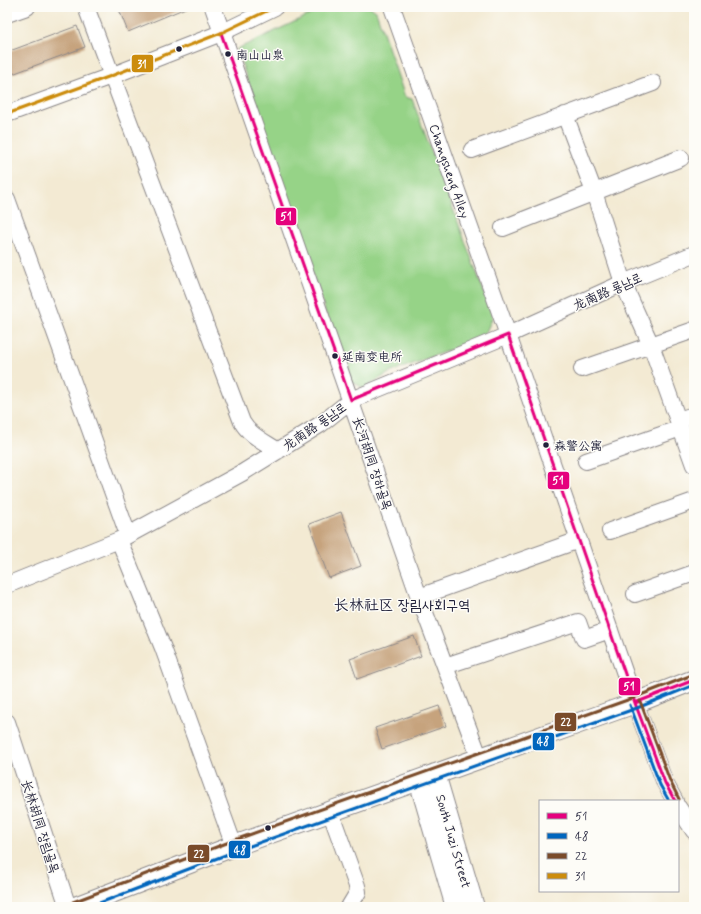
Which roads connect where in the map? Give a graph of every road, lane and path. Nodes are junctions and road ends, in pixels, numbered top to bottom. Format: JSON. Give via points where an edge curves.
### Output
{"nodes":[{"id":1,"x":27,"y":7,"type":"edge"},
{"id":2,"x":86,"y":7,"type":"edge"},
{"id":3,"x":213,"y":7,"type":"edge"},
{"id":4,"x":275,"y":7,"type":"edge"},
{"id":5,"x":392,"y":7,"type":"edge"},
{"id":6,"x":7,"y":14,"type":"edge"},
{"id":7,"x":221,"y":33,"type":"junction"},
{"id":8,"x":111,"y":76,"type":"junction"},
{"id":9,"x":652,"y":83,"type":"dead end"},
{"id":10,"x":7,"y":114,"type":"edge"},
{"id":11,"x":565,"y":115,"type":"junction"},
{"id":12,"x":472,"y":150,"type":"dead end"},
{"id":13,"x":681,"y":158,"type":"dead end"},
{"id":14,"x":594,"y":192,"type":"junction"},
{"id":15,"x":7,"y":199,"type":"edge"},
{"id":16,"x":503,"y":228,"type":"dead end"},
{"id":17,"x":694,"y":254,"type":"edge"},
{"id":18,"x":624,"y":283,"type":"junction"},
{"id":19,"x":694,"y":330,"type":"edge"},
{"id":20,"x":508,"y":335,"type":"junction"},
{"id":21,"x":651,"y":345,"type":"junction"},
{"id":22,"x":582,"y":369,"type":"dead end"},
{"id":23,"x":351,"y":400,"type":"junction"},
{"id":24,"x":694,"y":415,"type":"edge"},
{"id":25,"x":679,"y":424,"type":"junction"},
{"id":26,"x":278,"y":451,"type":"junction"},
{"id":27,"x":586,"y":461,"type":"dead end"},
{"id":28,"x":694,"y":465,"type":"edge"},
{"id":29,"x":694,"y":501,"type":"edge"},
{"id":30,"x":610,"y":531,"type":"dead end"},
{"id":31,"x":123,"y":537,"type":"junction"},
{"id":32,"x":579,"y":540,"type":"junction"},
{"id":33,"x":694,"y":573,"type":"edge"},
{"id":34,"x":7,"y":585,"type":"edge"},
{"id":35,"x":635,"y":594,"type":"dead end"},
{"id":36,"x":419,"y":597,"type":"junction"},
{"id":37,"x":610,"y":630,"type":"junction"},
{"id":38,"x":445,"y":666,"type":"junction"},
{"id":39,"x":694,"y":680,"type":"edge"},
{"id":40,"x":635,"y":703,"type":"junction"},
{"id":41,"x":7,"y":722,"type":"edge"},
{"id":42,"x":480,"y":759,"type":"junction"},
{"id":43,"x":427,"y":777,"type":"junction"},
{"id":44,"x":674,"y":800,"type":"edge"},
{"id":45,"x":679,"y":808,"type":"edge"},
{"id":46,"x":330,"y":811,"type":"junction"},
{"id":47,"x":694,"y":831,"type":"edge"},
{"id":48,"x":234,"y":846,"type":"junction"},
{"id":49,"x":74,"y":907,"type":"edge"},
{"id":50,"x":349,"y":907,"type":"edge"},
{"id":51,"x":456,"y":907,"type":"edge"},
{"id":52,"x":474,"y":907,"type":"edge"}],
"edges":[{"from":1,"to":6,"type":"street"},
{"from":2,"to":8,"type":"street"},
{"from":3,"to":7,"type":"street","name":"长河胡同 장하골목"},
{"from":4,"to":7,"type":"street"},
{"from":5,"to":20,"type":"street","name":"Changsheng Alley"},
{"from":7,"to":8,"type":"street"},
{"from":7,"to":23,"type":"street","name":"长河胡同 장하골목"},
{"from":8,"to":10,"type":"street"},
{"from":8,"to":26,"type":"street","via":[[242,422],[245,428]]},
{"from":9,"to":11,"type":"street"},
{"from":11,"to":12,"type":"street"},
{"from":11,"to":14,"type":"street"},
{"from":13,"to":14,"type":"street"},
{"from":14,"to":16,"type":"street"},
{"from":14,"to":18,"type":"street"},
{"from":15,"to":31,"type":"street"},
{"from":17,"to":18,"type":"street","name":"龙南路 룡남로"},
{"from":18,"to":20,"type":"street","name":"龙南路 룡남로"},
{"from":18,"to":21,"type":"street"},
{"from":19,"to":21,"type":"street"},
{"from":20,"to":23,"type":"street","name":"龙南路 룡남로"},
{"from":20,"to":32,"type":"street","name":"Changsheng Alley"},
{"from":21,"to":22,"type":"street"},
{"from":21,"to":25,"type":"street"},
{"from":23,"to":26,"type":"street","name":"龙南路 룡남로","via":[[321,424]]},
{"from":23,"to":36,"type":"street","name":"长河胡同 장하골목"},
{"from":24,"to":25,"type":"street"},
{"from":25,"to":27,"type":"street"},
{"from":25,"to":28,"type":"street"},
{"from":26,"to":31,"type":"street","name":"龙南路 룡남로"},
{"from":29,"to":30,"type":"street"},
{"from":31,"to":34,"type":"street","name":"龙南路 룡남로"},
{"from":31,"to":48,"type":"street"},
{"from":32,"to":36,"type":"street"},
{"from":32,"to":37,"type":"street","name":"Changsheng Alley"},
{"from":33,"to":35,"type":"street"},
{"from":36,"to":38,"type":"street","name":"长河胡同 장하골목"},
{"from":37,"to":38,"type":"street","via":[[584,639],[578,622]]},
{"from":37,"to":40,"type":"street","name":"Changsheng Alley"},
{"from":38,"to":42,"type":"street","name":"长河胡同 장하골목"},
{"from":39,"to":40,"type":"main road"},
{"from":40,"to":42,"type":"main road"},
{"from":40,"to":44,"type":"street","name":"Changsheng Alley","via":[[665,783]]},
{"from":41,"to":49,"type":"street","name":"长林胡同 장림골목"},
{"from":42,"to":43,"type":"main road"},
{"from":43,"to":46,"type":"main road"},
{"from":43,"to":51,"type":"main road","name":"South Juzi Street"},
{"from":43,"to":52,"type":"main road","name":"South Juzi Street"},
{"from":45,"to":47,"type":"street"},
{"from":46,"to":48,"type":"main road"},
{"from":46,"to":50,"type":"street","via":[[357,886],[358,892]]},
{"from":48,"to":49,"type":"main road"}]}
